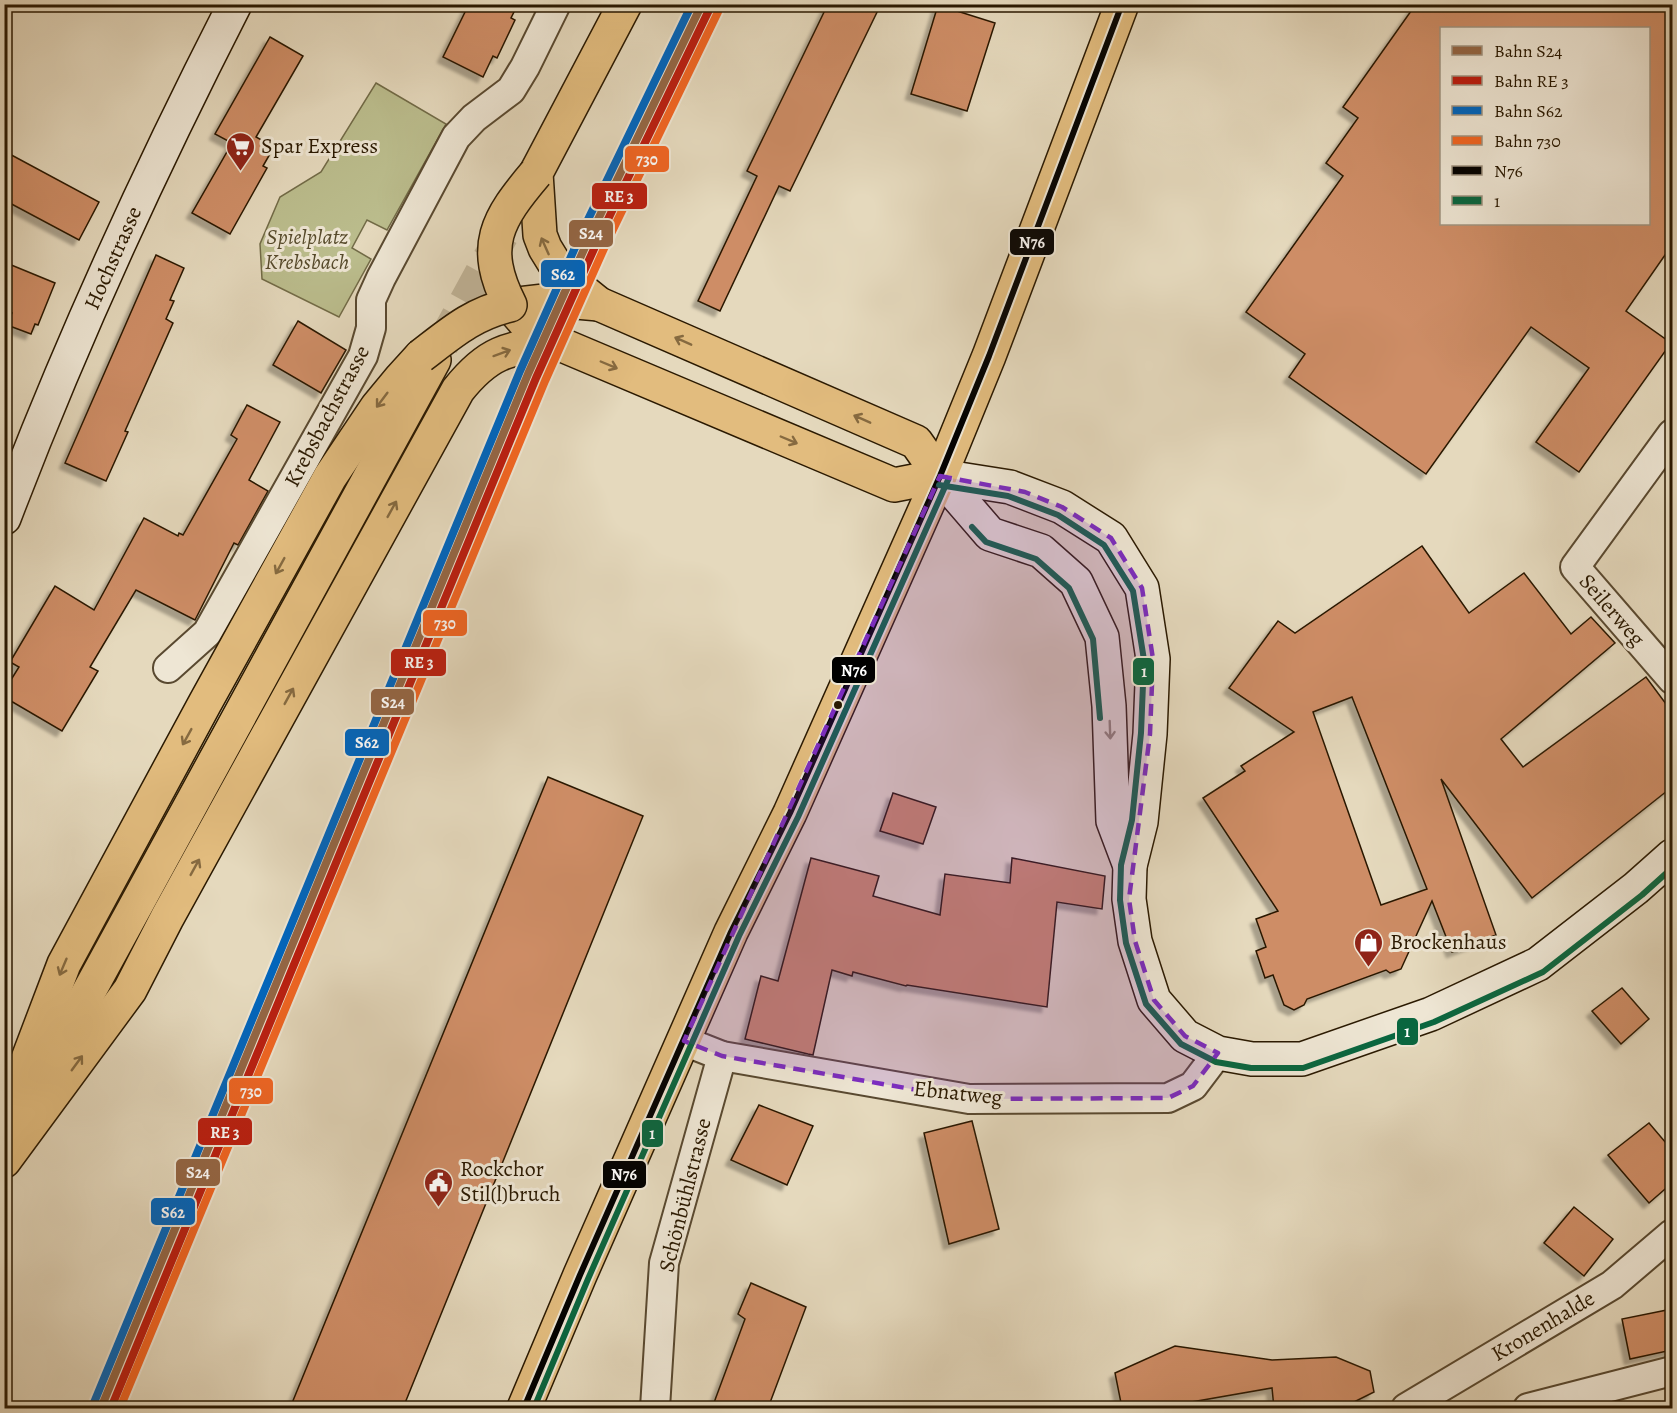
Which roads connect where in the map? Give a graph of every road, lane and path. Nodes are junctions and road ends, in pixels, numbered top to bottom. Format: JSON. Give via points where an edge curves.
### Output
{"nodes":[{"id":1,"x":235,"y":4,"type":"edge"},
{"id":2,"x":556,"y":4,"type":"edge"},
{"id":3,"x":625,"y":4,"type":"edge"},
{"id":4,"x":1122,"y":4,"type":"edge"},
{"id":5,"x":536,"y":173,"type":"junction"},
{"id":6,"x":599,"y":304,"type":"junction"},
{"id":7,"x":510,"y":305,"type":"junction"},
{"id":8,"x":555,"y":342,"type":"junction"},
{"id":9,"x":434,"y":360,"type":"tunnel mouth"},
{"id":10,"x":1672,"y":434,"type":"edge"},
{"id":11,"x":940,"y":476,"type":"junction"},
{"id":12,"x":6,"y":509,"type":"edge"},
{"id":13,"x":168,"y":668,"type":"dead end"},
{"id":14,"x":1672,"y":680,"type":"edge"},
{"id":15,"x":1672,"y":856,"type":"edge"},
{"id":16,"x":1130,"y":866,"type":"junction"},
{"id":17,"x":684,"y":1041,"type":"junction"},
{"id":18,"x":1218,"y":1053,"type":"junction"},
{"id":19,"x":722,"y":1056,"type":"junction"},
{"id":20,"x":4,"y":1122,"type":"edge"},
{"id":21,"x":4,"y":1146,"type":"edge"},
{"id":22,"x":4,"y":1161,"type":"edge"},
{"id":23,"x":1672,"y":1234,"type":"edge"},
{"id":24,"x":1672,"y":1371,"type":"edge"},
{"id":25,"x":524,"y":1408,"type":"edge"},
{"id":26,"x":655,"y":1408,"type":"edge"},
{"id":27,"x":1406,"y":1408,"type":"edge"},
{"id":28,"x":1528,"y":1408,"type":"edge"}],
"edges":[{"from":1,"to":12,"type":"street","name":"Hochstrasse","via":[[99,285]]},
{"from":2,"to":13,"type":"street","name":"Krebsbachstrasse","via":[[511,90],[456,137],[371,300],[371,328],[363,356],[207,633]]},
{"from":3,"to":5,"type":"main road"},
{"from":4,"to":11,"type":"main road"},
{"from":6,"to":5,"type":"main road","one_way":true,"via":[[573,284],[545,248],[540,235]]},
{"from":5,"to":7,"type":"main road","bridge":true,"via":[[511,202],[496,232],[498,276]]},
{"from":6,"to":7,"type":"main road","via":[[553,300]]},
{"from":11,"to":6,"type":"main road","one_way":true,"via":[[916,442]]},
{"from":7,"to":8,"type":"main road","via":[[527,325]]},
{"from":7,"to":20,"type":"main road","one_way":true,"bridge":true,"via":[[473,317],[421,356],[389,391],[352,442],[307,517],[64,964]]},
{"from":8,"to":11,"type":"main road","one_way":true,"via":[[894,485]]},
{"from":22,"to":8,"type":"main road","one_way":true,"via":[[130,990],[458,390],[490,358],[526,346]]},
{"from":9,"to":21,"type":"main road"},
{"from":10,"to":14,"type":"street","name":"Seilerweg","via":[[1575,567]]},
{"from":11,"to":16,"type":"street","one_way":true,"via":[[990,534],[1041,551],[1076,582],[1102,637],[1113,821]]},
{"from":11,"to":16,"type":"street","via":[[1010,488],[1062,507],[1110,538],[1142,588],[1153,659],[1150,734],[1141,822]]},
{"from":11,"to":17,"type":"main road"},
{"from":15,"to":18,"type":"street","via":[[1538,964],[1431,1014],[1302,1059],[1252,1059]]},
{"from":16,"to":18,"type":"street","via":[[1135,941],[1154,1000],[1185,1036]]},
{"from":17,"to":19,"type":"street","name":"Ebnatweg"},
{"from":17,"to":25,"type":"main road"},
{"from":18,"to":19,"type":"street","name":"Ebnatweg","via":[[1193,1086],[1168,1098],[969,1098]]},
{"from":19,"to":26,"type":"street","name":"Schönbühlstrasse","via":[[664,1263]]},
{"from":23,"to":27,"type":"street","name":"Kronenhalde","via":[[1612,1285]]},
{"from":24,"to":28,"type":"street"}]}
